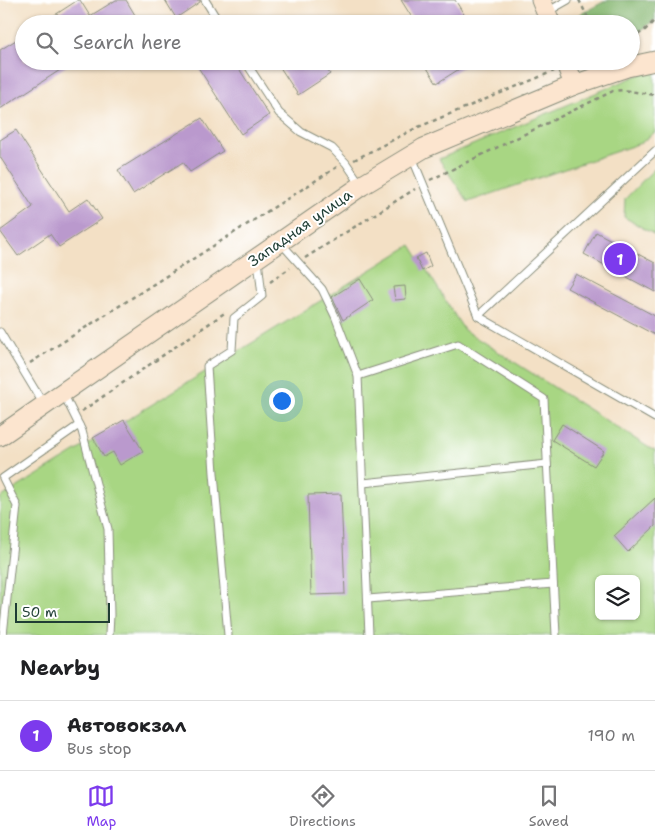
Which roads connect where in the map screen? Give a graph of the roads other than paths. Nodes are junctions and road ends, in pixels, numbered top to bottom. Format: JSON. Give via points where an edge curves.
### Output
{"nodes":[{"id":1,"x":204,"y":0,"type":"edge"},
{"id":2,"x":568,"y":0,"type":"edge"},
{"id":3,"x":546,"y":12,"type":"edge"},
{"id":4,"x":214,"y":15,"type":"edge"},
{"id":5,"x":655,"y":49,"type":"edge"},
{"id":6,"x":640,"y":58,"type":"edge"},
{"id":7,"x":655,"y":61,"type":"edge"},
{"id":8,"x":640,"y":64,"type":"edge"},
{"id":9,"x":251,"y":70,"type":"edge"},
{"id":10,"x":568,"y":70,"type":"edge"},
{"id":11,"x":616,"y":70,"type":"edge"},
{"id":12,"x":574,"y":85,"type":"junction"},
{"id":13,"x":655,"y":151,"type":"edge"},
{"id":14,"x":411,"y":155,"type":"junction"},
{"id":15,"x":362,"y":186,"type":"junction"},
{"id":16,"x":280,"y":242,"type":"junction"},
{"id":17,"x":258,"y":257,"type":"junction"},
{"id":18,"x":478,"y":316,"type":"junction"},
{"id":19,"x":0,"y":332,"type":"edge"},
{"id":20,"x":358,"y":376,"type":"junction"},
{"id":21,"x":63,"y":393,"type":"junction"},
{"id":22,"x":45,"y":406,"type":"junction"},
{"id":23,"x":655,"y":418,"type":"edge"},
{"id":24,"x":79,"y":425,"type":"junction"},
{"id":25,"x":0,"y":436,"type":"edge"},
{"id":26,"x":547,"y":464,"type":"junction"},
{"id":27,"x":362,"y":483,"type":"junction"},
{"id":28,"x":553,"y":584,"type":"junction"},
{"id":29,"x":368,"y":598,"type":"junction"},
{"id":30,"x":3,"y":635,"type":"edge"},
{"id":31,"x":109,"y":635,"type":"edge"},
{"id":32,"x":228,"y":635,"type":"edge"},
{"id":33,"x":369,"y":635,"type":"edge"},
{"id":34,"x":556,"y":635,"type":"edge"}],
"edges":[{"from":1,"to":4,"type":"lane"},
{"from":2,"to":3,"type":"lane"},
{"from":5,"to":6,"type":"main road","name":"Западная улица"},
{"from":7,"to":8,"type":"main road","name":"Западная улица"},
{"from":9,"to":15,"type":"lane","via":[[279,113],[301,132],[332,148]]},
{"from":10,"to":12,"type":"main road"},
{"from":11,"to":12,"type":"main road","name":"Западная улица"},
{"from":12,"to":14,"type":"main road","name":"Западная улица"},
{"from":13,"to":18,"type":"lane"},
{"from":14,"to":15,"type":"main road","name":"Западная улица"},
{"from":14,"to":18,"type":"lane"},
{"from":15,"to":16,"type":"main road","name":"Западная улица"},
{"from":16,"to":17,"type":"main road","name":"Западная улица"},
{"from":16,"to":20,"type":"lane","via":[[322,289]]},
{"from":17,"to":21,"type":"main road","name":"Западная улица"},
{"from":17,"to":32,"type":"lane","via":[[262,296],[234,318],[232,350],[206,366]]},
{"from":18,"to":23,"type":"lane"},
{"from":19,"to":22,"type":"lane"},
{"from":20,"to":26,"type":"lane","via":[[458,344],[544,399]]},
{"from":20,"to":27,"type":"lane"},
{"from":21,"to":22,"type":"main road","name":"Западная улица"},
{"from":21,"to":24,"type":"lane"},
{"from":22,"to":25,"type":"main road","name":"Западная улица"},
{"from":24,"to":30,"type":"lane","via":[[3,478],[17,506]]},
{"from":24,"to":31,"type":"lane","via":[[108,529]]},
{"from":26,"to":27,"type":"lane"},
{"from":26,"to":28,"type":"lane"},
{"from":27,"to":29,"type":"lane"},
{"from":28,"to":29,"type":"lane"},
{"from":28,"to":34,"type":"lane"},
{"from":29,"to":33,"type":"lane"}]}
